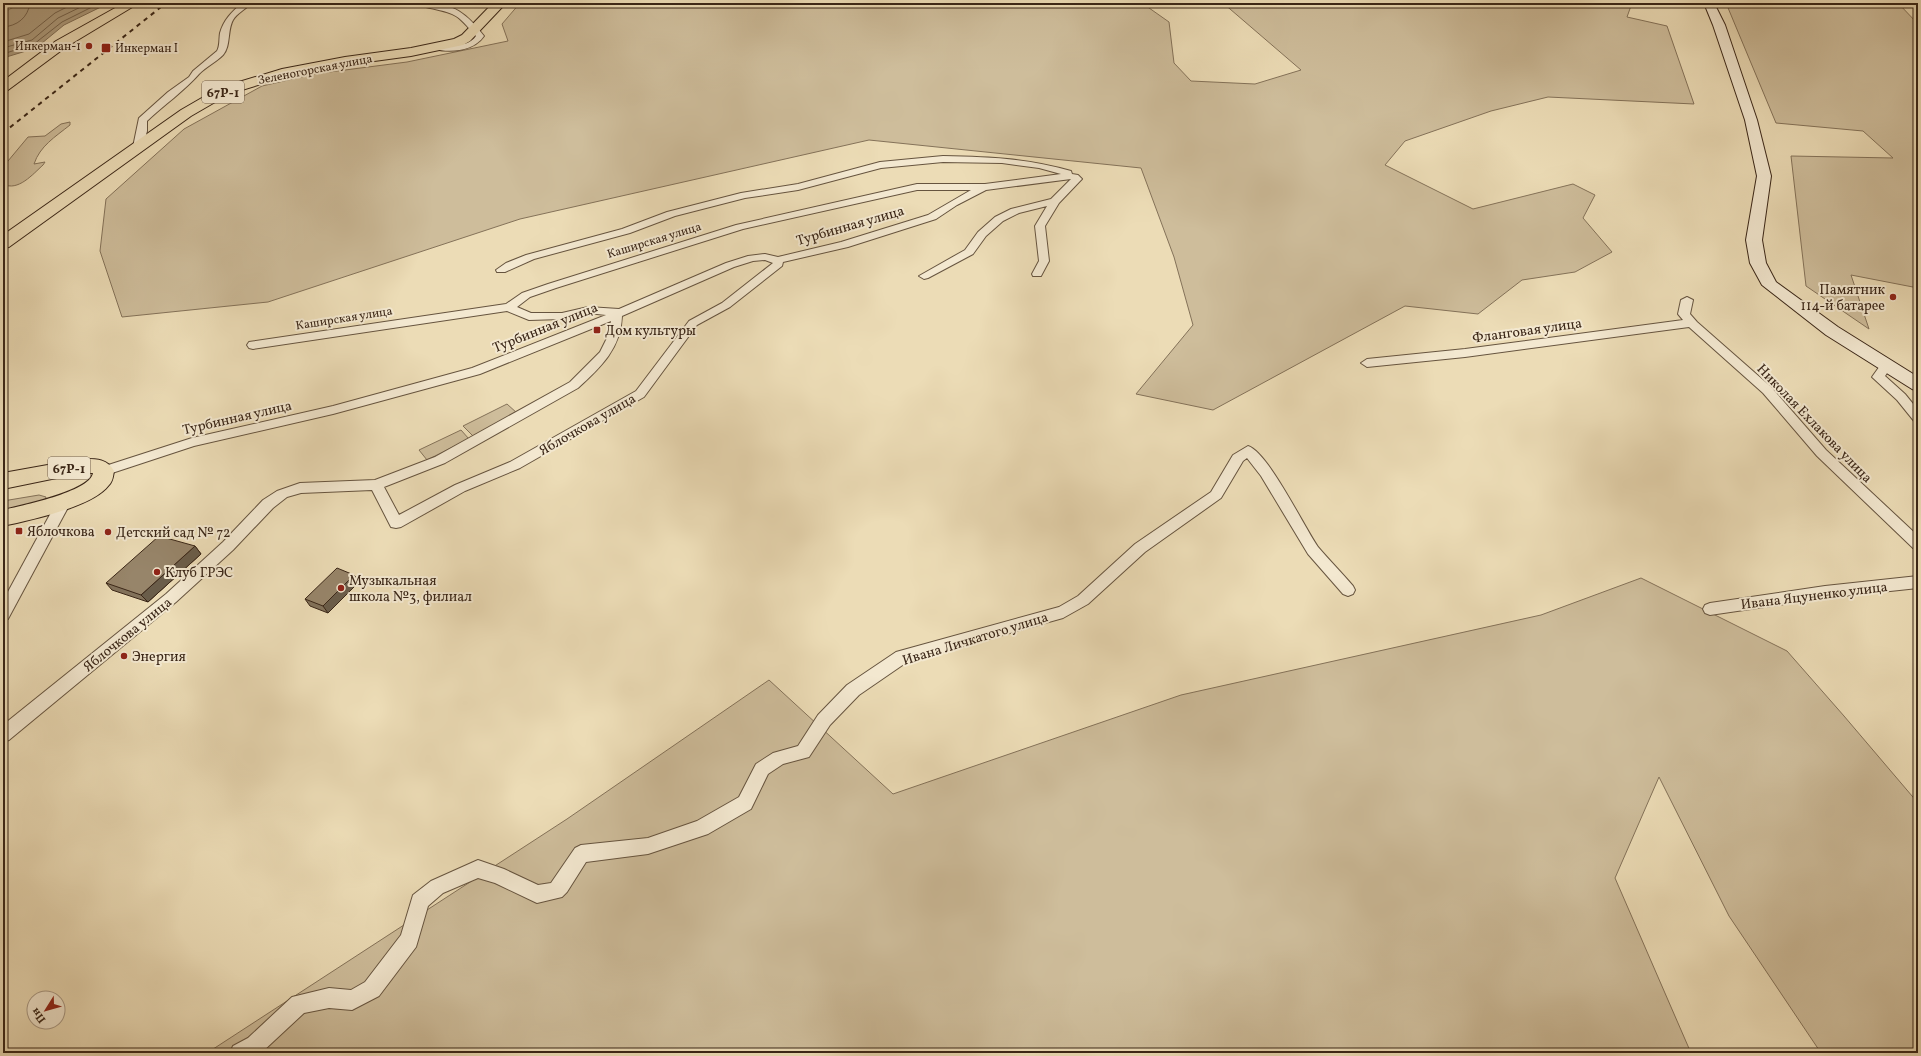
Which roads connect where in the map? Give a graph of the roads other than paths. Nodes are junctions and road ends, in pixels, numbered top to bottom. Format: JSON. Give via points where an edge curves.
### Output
{"nodes":[{"id":1,"x":133,"y":3,"type":"edge"},
{"id":2,"x":247,"y":3,"type":"edge"},
{"id":3,"x":429,"y":3,"type":"edge"},
{"id":4,"x":500,"y":3,"type":"edge"},
{"id":5,"x":1709,"y":3,"type":"edge"},
{"id":6,"x":477,"y":28,"type":"junction"},
{"id":7,"x":3,"y":87,"type":"edge"},
{"id":8,"x":138,"y":147,"type":"junction"},
{"id":9,"x":1072,"y":177,"type":"junction"},
{"id":10,"x":985,"y":187,"type":"junction"},
{"id":11,"x":1055,"y":201,"type":"junction"},
{"id":12,"x":3,"y":243,"type":"edge"},
{"id":13,"x":778,"y":260,"type":"junction"},
{"id":14,"x":501,"y":270,"type":"dead end"},
{"id":15,"x":1037,"y":274,"type":"dead end"},
{"id":16,"x":924,"y":276,"type":"dead end"},
{"id":17,"x":1687,"y":300,"type":"dead end"},
{"id":18,"x":509,"y":307,"type":"junction"},
{"id":19,"x":617,"y":312,"type":"junction"},
{"id":20,"x":1691,"y":323,"type":"junction"},
{"id":21,"x":253,"y":345,"type":"dead end"},
{"id":22,"x":1367,"y":363,"type":"dead end"},
{"id":23,"x":1886,"y":366,"type":"junction"},
{"id":24,"x":1918,"y":385,"type":"edge"},
{"id":25,"x":1918,"y":418,"type":"edge"},
{"id":26,"x":104,"y":471,"type":"junction"},
{"id":27,"x":3,"y":481,"type":"edge"},
{"id":28,"x":376,"y":485,"type":"junction"},
{"id":29,"x":65,"y":500,"type":"junction"},
{"id":30,"x":3,"y":518,"type":"edge"},
{"id":31,"x":1918,"y":544,"type":"edge"},
{"id":32,"x":1918,"y":582,"type":"edge"},
{"id":33,"x":1348,"y":590,"type":"dead end"},
{"id":34,"x":1710,"y":609,"type":"dead end"},
{"id":35,"x":3,"y":615,"type":"edge"},
{"id":36,"x":3,"y":735,"type":"edge"},
{"id":37,"x":240,"y":1053,"type":"edge"}],
"edges":[{"from":1,"to":7,"type":"main road","via":[[61,44]]},
{"from":2,"to":8,"type":"street","via":[[230,18],[220,52],[142,120]]},
{"from":3,"to":6,"type":"street","via":[[456,11]]},
{"from":4,"to":6,"type":"main road","number":"67Р-1"},
{"from":5,"to":23,"type":"main road","via":[[1751,120],[1764,176],[1754,240],[1758,263],[1770,285],[1832,331]]},
{"from":6,"to":8,"type":"main road","name":"Зеленогорская улица","number":"67Р-1","via":[[458,42],[437,47],[311,67],[248,82],[206,101]]},
{"from":8,"to":12,"type":"main road","name":"Зеленогорская улица","number":"67Р-1"},
{"from":9,"to":10,"type":"street","name":"Каширская улица"},
{"from":9,"to":11,"type":"street","via":[[1077,180]]},
{"from":9,"to":14,"type":"street","via":[[1070,173],[1002,160],[943,159],[880,165],[798,187],[746,195],[672,214],[626,231],[530,257]]},
{"from":10,"to":13,"type":"street","name":"Турбинная улица","via":[[932,217],[844,244]]},
{"from":10,"to":18,"type":"street","name":"Каширская улица","via":[[917,187],[740,227],[545,288],[526,295]]},
{"from":11,"to":15,"type":"street","via":[[1040,226],[1044,261]]},
{"from":11,"to":16,"type":"street","via":[[1016,211],[1000,219],[982,234],[969,252]]},
{"from":13,"to":19,"type":"street","name":"Турбинная улица","via":[[752,258]]},
{"from":13,"to":28,"type":"street","name":"Яблочкова улица","via":[[774,268],[738,296],[693,323],[640,394],[581,429],[515,465],[460,488],[396,522]]},
{"from":17,"to":20,"type":"street","name":"Николая Ехлакова улица","via":[[1684,314]]},
{"from":18,"to":19,"type":"street","via":[[529,317],[562,316],[588,310]]},
{"from":18,"to":21,"type":"street","name":"Каширская улица"},
{"from":19,"to":26,"type":"street","name":"Турбинная улица","via":[[596,323],[476,371],[333,410],[192,442]]},
{"from":19,"to":28,"type":"street","name":"Яблочкова улица","via":[[617,330],[608,351],[574,385],[440,460]]},
{"from":20,"to":22,"type":"street","name":"Фланговая улица","via":[[1465,353]]},
{"from":20,"to":31,"type":"street","name":"Николая Ехлакова улица","via":[[1766,389],[1858,489]]},
{"from":23,"to":24,"type":"main road"},
{"from":23,"to":25,"type":"street","via":[[1878,377],[1901,397]]},
{"from":26,"to":27,"type":"main road","number":"67Р-1","via":[[98,466],[81,466]]},
{"from":26,"to":29,"type":"main road","number":"67Р-1","via":[[102,480],[96,486]]},
{"from":28,"to":36,"type":"street","name":"Яблочкова улица","via":[[300,488],[282,494],[268,504],[228,546],[171,598]]},
{"from":29,"to":30,"type":"main road","number":"67Р-1"},
{"from":29,"to":35,"type":"street"},
{"from":32,"to":34,"type":"street","name":"Ивана Яцуненко улица","via":[[1825,592]]},
{"from":33,"to":37,"type":"street","name":"Ивана Личкатого улица","via":[[1313,550],[1266,473],[1248,451],[1238,458],[1216,495],[1140,548],[1077,604],[1063,612],[902,657],[853,690],[824,720],[803,752],[779,758],[762,769],[745,804],[702,828],[648,846],[581,854],[561,886],[555,891],[537,894],[498,875],[478,869],[437,887],[420,901],[409,940],[372,989],[352,1000],[329,998],[299,1004],[255,1045]]}]}
